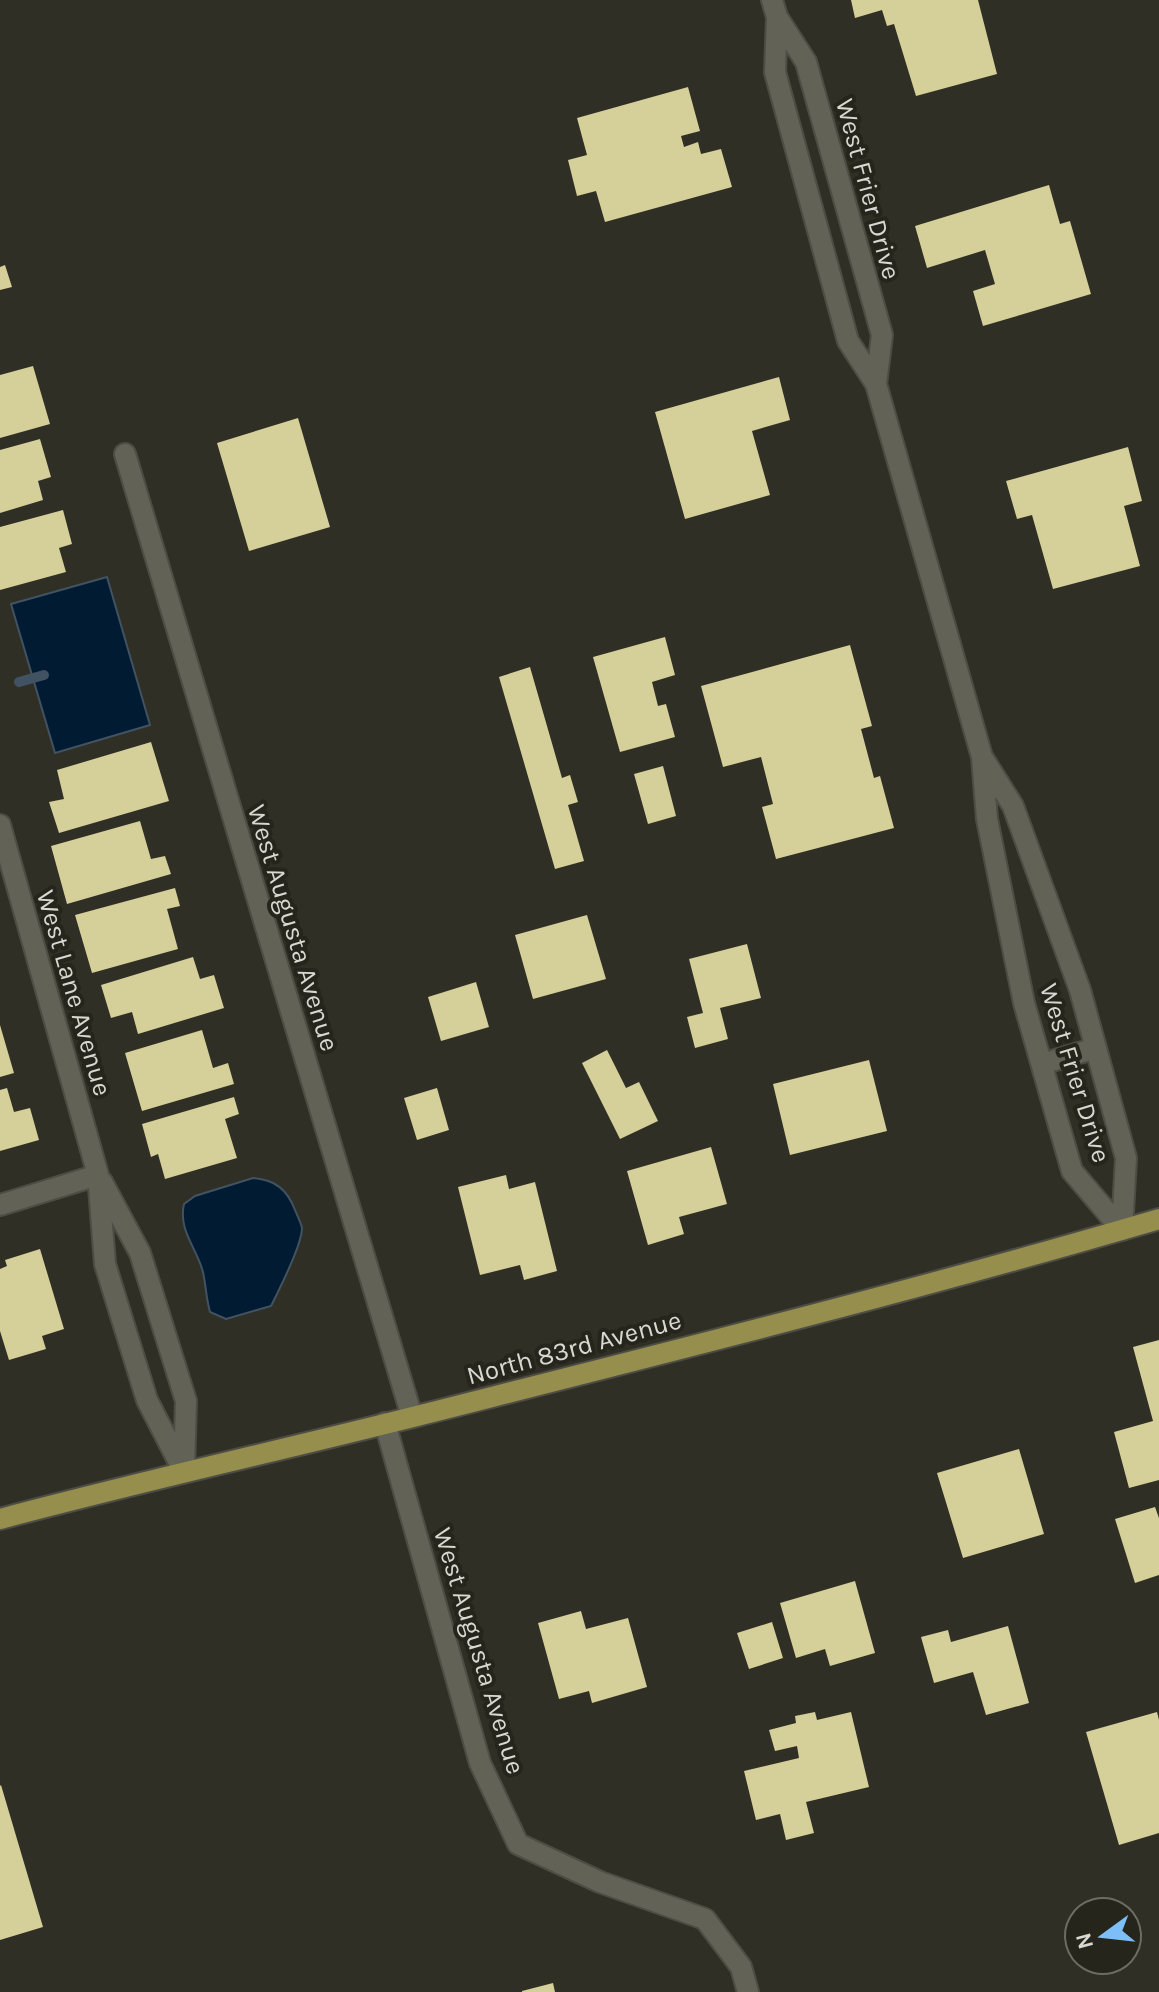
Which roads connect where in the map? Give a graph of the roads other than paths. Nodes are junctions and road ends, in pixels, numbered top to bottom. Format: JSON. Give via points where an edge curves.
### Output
{"nodes":[{"id":1,"x":775,"y":8,"type":"edge"},
{"id":2,"x":876,"y":384,"type":"junction"},
{"id":3,"x":125,"y":454,"type":"dead end"},
{"id":4,"x":982,"y":757,"type":"junction"},
{"id":5,"x":0,"y":825,"type":"edge"},
{"id":6,"x":1096,"y":1048,"type":"junction"},
{"id":7,"x":1042,"y":1064,"type":"junction"},
{"id":8,"x":98,"y":1175,"type":"junction"},
{"id":9,"x":0,"y":1205,"type":"edge"},
{"id":10,"x":1159,"y":1219,"type":"edge"},
{"id":11,"x":1122,"y":1230,"type":"junction"},
{"id":12,"x":150,"y":1284,"type":"junction"},
{"id":13,"x":114,"y":1295,"type":"junction"},
{"id":14,"x":412,"y":1417,"type":"junction"},
{"id":15,"x":385,"y":1423,"type":"junction"},
{"id":16,"x":184,"y":1472,"type":"junction"},
{"id":17,"x":0,"y":1519,"type":"edge"},
{"id":18,"x":748,"y":1992,"type":"edge"}],
"edges":[{"from":1,"to":2,"type":"street","name":"West Frier Drive","via":[[779,87],[848,341]]},
{"from":1,"to":2,"type":"street","name":"West Frier Drive","via":[[806,62],[882,335]]},
{"from":2,"to":4,"type":"street","name":"West Frier Drive"},
{"from":3,"to":14,"type":"street","name":"West Augusta Avenue"},
{"from":4,"to":6,"type":"street","name":"West Frier Drive","via":[[1013,806]]},
{"from":4,"to":7,"type":"street","name":"West Frier Drive","via":[[987,819],[1024,1003]]},
{"from":5,"to":8,"type":"street","name":"West Lane Avenue"},
{"from":6,"to":7,"type":"street"},
{"from":6,"to":11,"type":"street","name":"West Frier Drive","via":[[1126,1158]]},
{"from":7,"to":11,"type":"street","name":"West Frier Drive","via":[[1072,1171]]},
{"from":8,"to":9,"type":"street"},
{"from":8,"to":12,"type":"street","name":"West Lane Avenue","via":[[140,1253]]},
{"from":8,"to":13,"type":"street","name":"West Lane Avenue","via":[[105,1264]]},
{"from":10,"to":11,"type":"main road","name":"North 83rd Avenue"},
{"from":11,"to":14,"type":"main road","name":"North 83rd Avenue"},
{"from":12,"to":13,"type":"street"},
{"from":12,"to":16,"type":"street","name":"West Lane Avenue","via":[[186,1401]]},
{"from":13,"to":16,"type":"street","name":"West Lane Avenue","via":[[147,1400]]},
{"from":14,"to":15,"type":"main road","name":"North 83rd Avenue"},
{"from":15,"to":16,"type":"main road","name":"North 83rd Avenue"},
{"from":15,"to":18,"type":"street","name":"West Augusta Avenue","via":[[480,1763],[518,1844],[600,1882],[705,1919],[741,1967]]},
{"from":16,"to":17,"type":"main road","name":"North 83rd Avenue"}]}
